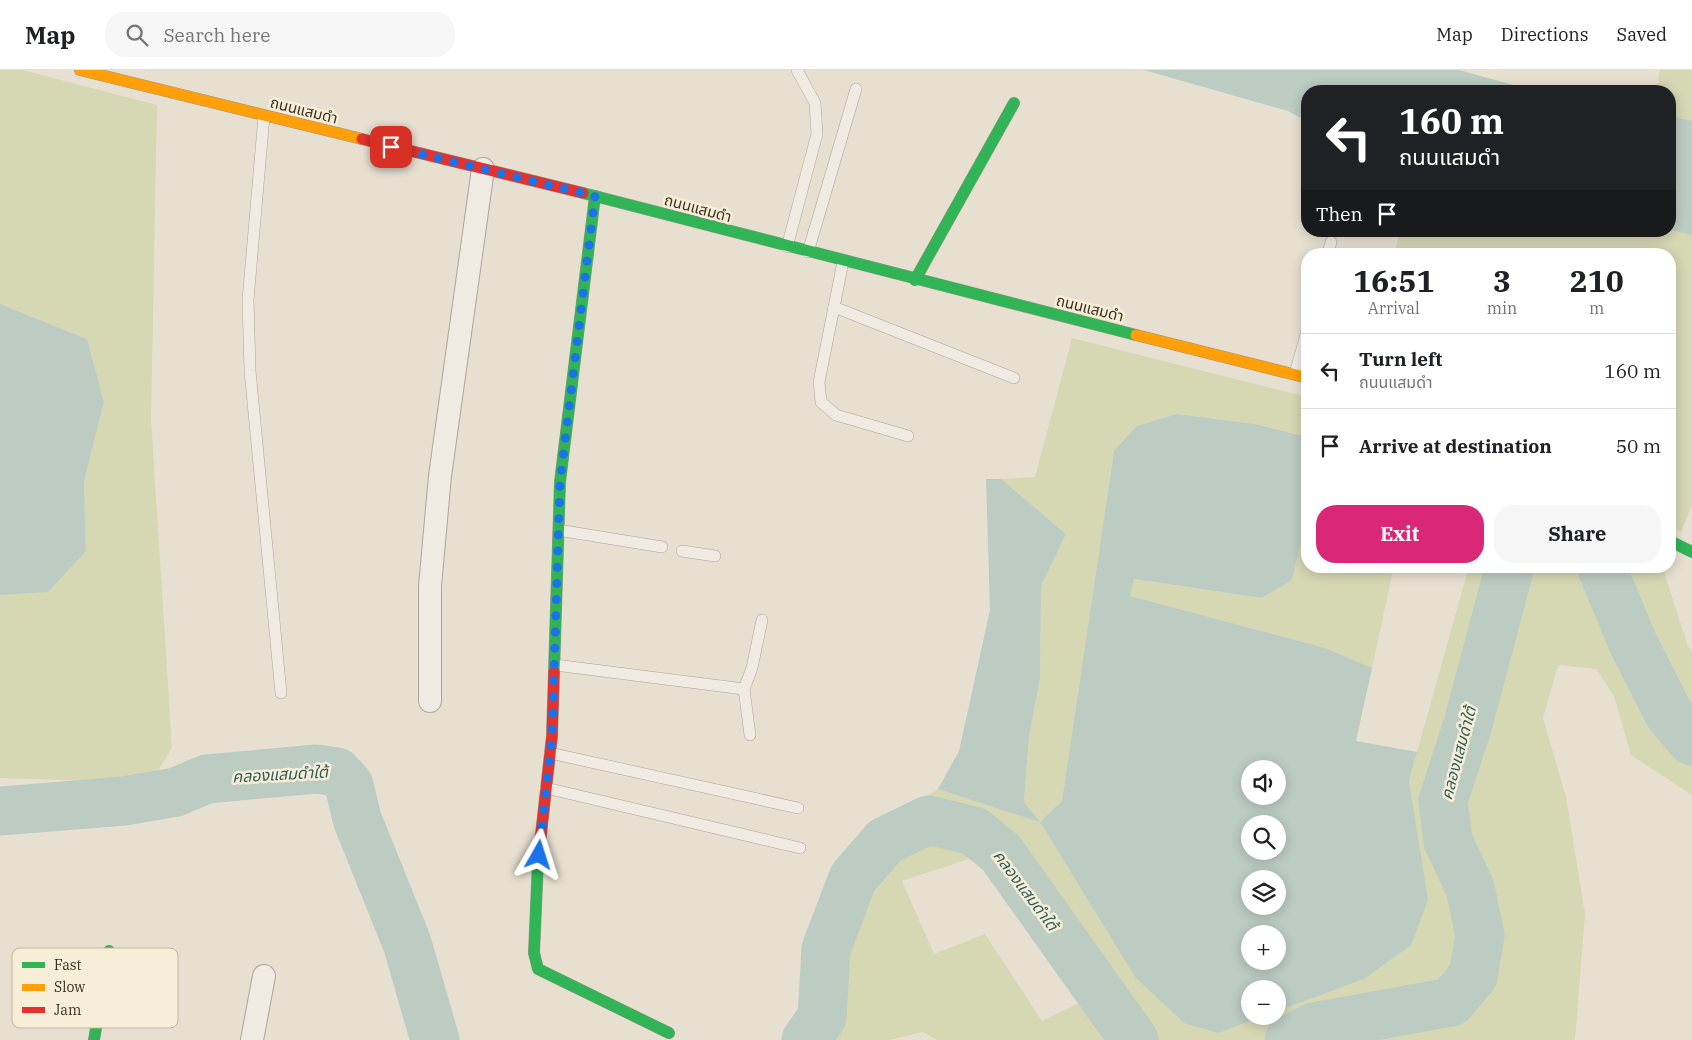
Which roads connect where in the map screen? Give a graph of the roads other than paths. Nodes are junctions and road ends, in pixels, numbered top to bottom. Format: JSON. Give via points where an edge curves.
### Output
{"nodes":[{"id":1,"x":80,"y":70,"type":"edge"},
{"id":2,"x":797,"y":70,"type":"edge"},
{"id":3,"x":856,"y":89,"type":"dead end"},
{"id":4,"x":1014,"y":103,"type":"dead end"},
{"id":5,"x":264,"y":116,"type":"junction"},
{"id":6,"x":483,"y":169,"type":"junction"},
{"id":7,"x":595,"y":196,"type":"junction"},
{"id":8,"x":1331,"y":242,"type":"dead end"},
{"id":9,"x":787,"y":247,"type":"junction"},
{"id":10,"x":1330,"y":248,"type":"edge"},
{"id":11,"x":808,"y":252,"type":"junction"},
{"id":12,"x":843,"y":262,"type":"junction"},
{"id":13,"x":915,"y":280,"type":"junction"},
{"id":14,"x":834,"y":307,"type":"junction"},
{"id":15,"x":1301,"y":352,"type":"edge"},
{"id":16,"x":1295,"y":374,"type":"junction"},
{"id":17,"x":1301,"y":376,"type":"edge"},
{"id":18,"x":1014,"y":378,"type":"dead end"},
{"id":19,"x":908,"y":436,"type":"dead end"},
{"id":20,"x":558,"y":530,"type":"junction"},
{"id":21,"x":1676,"y":544,"type":"edge"},
{"id":22,"x":662,"y":547,"type":"dead end"},
{"id":23,"x":682,"y":551,"type":"dead end"},
{"id":24,"x":1692,"y":552,"type":"edge"},
{"id":25,"x":715,"y":556,"type":"dead end"},
{"id":26,"x":762,"y":620,"type":"dead end"},
{"id":27,"x":555,"y":664,"type":"junction"},
{"id":28,"x":744,"y":689,"type":"junction"},
{"id":29,"x":281,"y":693,"type":"dead end"},
{"id":30,"x":430,"y":701,"type":"dead end"},
{"id":31,"x":750,"y":735,"type":"dead end"},
{"id":32,"x":550,"y":753,"type":"junction"},
{"id":33,"x":546,"y":788,"type":"junction"},
{"id":34,"x":798,"y":808,"type":"dead end"},
{"id":35,"x":800,"y":848,"type":"dead end"},
{"id":36,"x":264,"y":976,"type":"dead end"},
{"id":37,"x":669,"y":1033,"type":"dead end"},
{"id":38,"x":252,"y":1040,"type":"edge"}],
"edges":[{"from":1,"to":5,"type":"street","name":"ถนนแสมดำ"},
{"from":2,"to":9,"type":"lane","via":[[815,103],[816,134]]},
{"from":3,"to":11,"type":"lane"},
{"from":4,"to":13,"type":"street"},
{"from":5,"to":6,"type":"street","name":"ถนนแสมดำ"},
{"from":5,"to":29,"type":"lane","via":[[248,300],[250,371]]},
{"from":6,"to":7,"type":"street","name":"ถนนแสมดำ"},
{"from":6,"to":30,"type":"street","via":[[440,476],[430,586]]},
{"from":7,"to":9,"type":"street","name":"ถนนแสมดำ"},
{"from":7,"to":20,"type":"street","via":[[560,482]]},
{"from":8,"to":10,"type":"lane"},
{"from":9,"to":11,"type":"street","name":"ถนนแสมดำ"},
{"from":11,"to":12,"type":"street","name":"ถนนแสมดำ"},
{"from":12,"to":13,"type":"street","name":"ถนนแสมดำ"},
{"from":12,"to":14,"type":"lane"},
{"from":13,"to":16,"type":"street","name":"ถนนแสมดำ"},
{"from":14,"to":18,"type":"lane"},
{"from":14,"to":19,"type":"lane","via":[[819,382],[821,402],[836,414]]},
{"from":15,"to":16,"type":"lane"},
{"from":16,"to":17,"type":"street","name":"ถนนแสมดำ"},
{"from":20,"to":22,"type":"lane"},
{"from":20,"to":27,"type":"street"},
{"from":21,"to":24,"type":"street"},
{"from":23,"to":25,"type":"lane"},
{"from":26,"to":28,"type":"lane"},
{"from":27,"to":28,"type":"lane"},
{"from":27,"to":32,"type":"street"},
{"from":28,"to":31,"type":"lane"},
{"from":32,"to":33,"type":"street"},
{"from":32,"to":34,"type":"lane"},
{"from":33,"to":35,"type":"lane"},
{"from":33,"to":37,"type":"street","via":[[535,884],[534,953],[538,969]]},
{"from":36,"to":38,"type":"street"}]}
